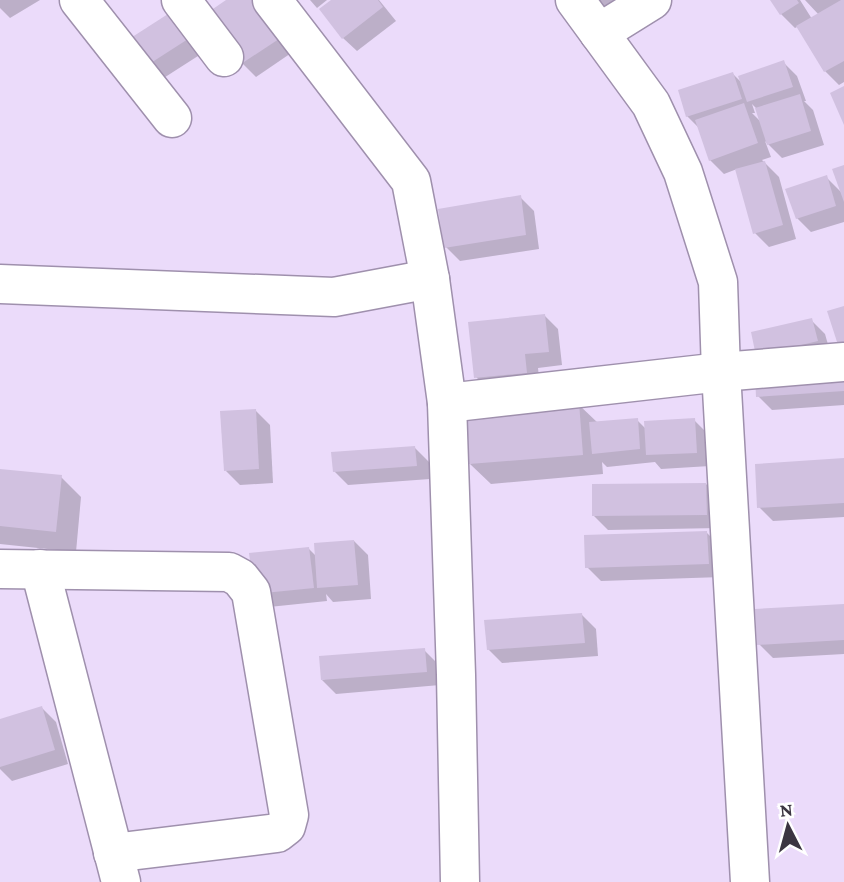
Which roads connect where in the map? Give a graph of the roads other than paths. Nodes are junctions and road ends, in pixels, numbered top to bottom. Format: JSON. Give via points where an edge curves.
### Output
{"nodes":[{"id":1,"x":79,"y":0,"type":"edge"},
{"id":2,"x":181,"y":0,"type":"edge"},
{"id":3,"x":272,"y":0,"type":"edge"},
{"id":4,"x":575,"y":0,"type":"edge"},
{"id":5,"x":652,"y":0,"type":"edge"},
{"id":6,"x":599,"y":33,"type":"junction"},
{"id":7,"x":224,"y":57,"type":"dead end"},
{"id":8,"x":172,"y":118,"type":"dead end"},
{"id":9,"x":430,"y":279,"type":"junction"},
{"id":10,"x":0,"y":284,"type":"edge"},
{"id":11,"x":844,"y":362,"type":"edge"},
{"id":12,"x":721,"y":372,"type":"junction"},
{"id":13,"x":447,"y":403,"type":"junction"},
{"id":14,"x":0,"y":569,"type":"edge"},
{"id":15,"x":40,"y":569,"type":"junction"},
{"id":16,"x":117,"y":867,"type":"edge"},
{"id":17,"x":460,"y":882,"type":"edge"},
{"id":18,"x":750,"y":882,"type":"edge"}],
"edges":[{"from":1,"to":8,"type":"street"},
{"from":2,"to":7,"type":"street"},
{"from":3,"to":9,"type":"street","via":[[411,181]]},
{"from":4,"to":6,"type":"street"},
{"from":5,"to":6,"type":"street"},
{"from":6,"to":12,"type":"street","via":[[651,104],[683,172],[718,282]]},
{"from":9,"to":10,"type":"street","via":[[334,297]]},
{"from":9,"to":13,"type":"street"},
{"from":11,"to":12,"type":"street"},
{"from":12,"to":13,"type":"street"},
{"from":12,"to":18,"type":"street"},
{"from":13,"to":17,"type":"street"},
{"from":14,"to":15,"type":"street"},
{"from":15,"to":16,"type":"street"},
{"from":15,"to":16,"type":"street","via":[[229,572],[251,592],[289,815],[286,826],[277,833]]}]}
